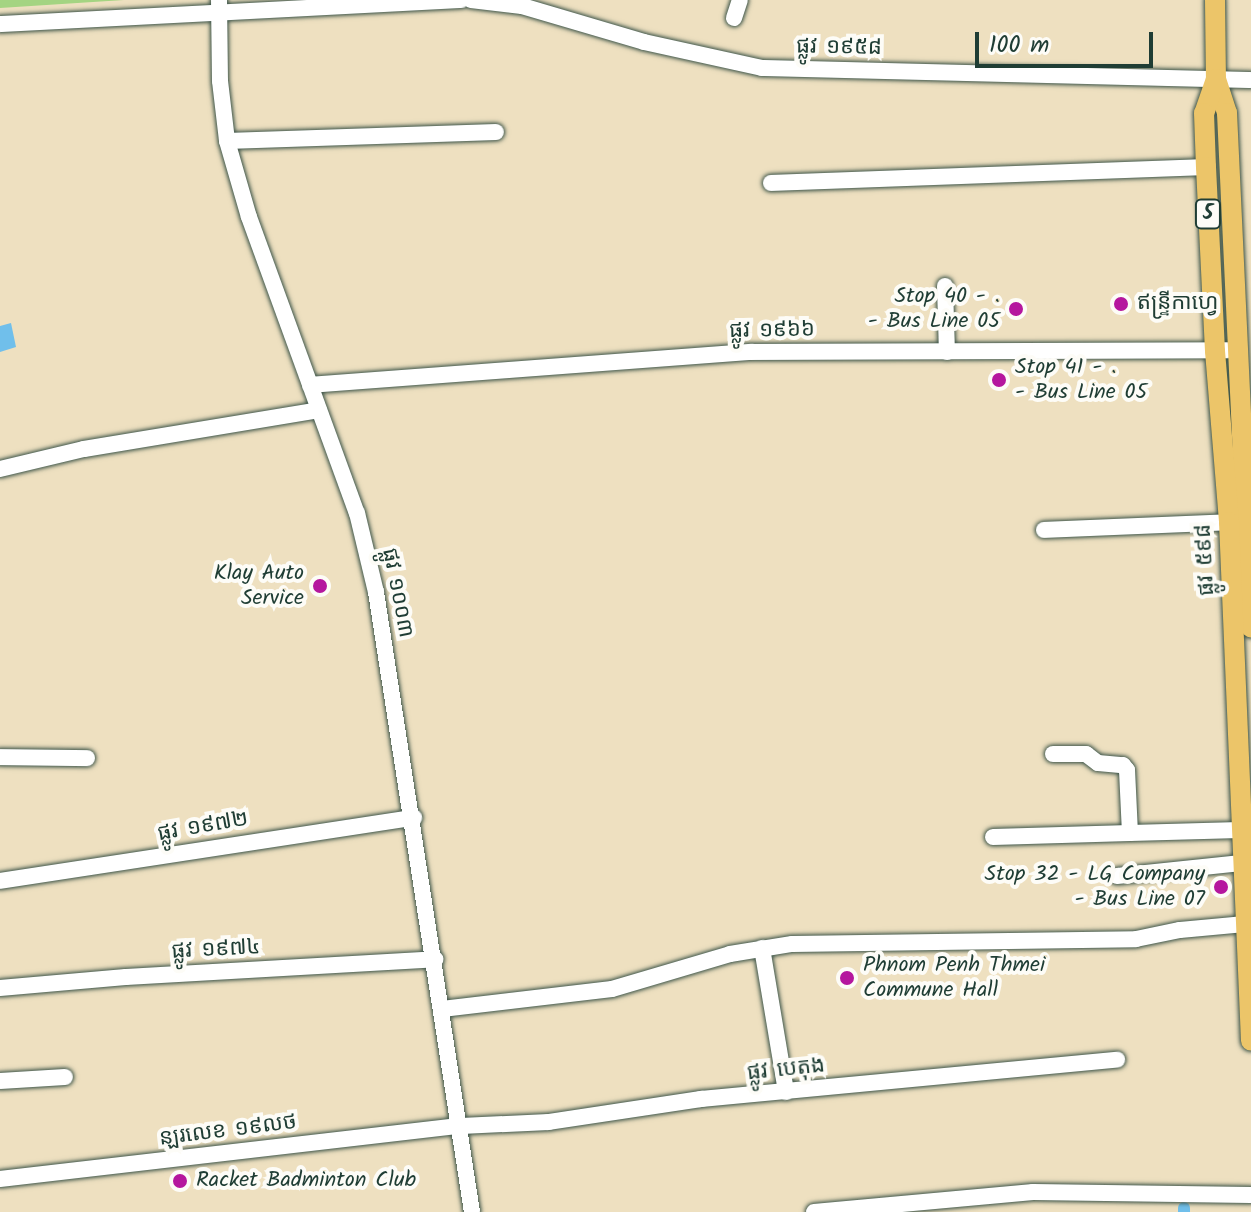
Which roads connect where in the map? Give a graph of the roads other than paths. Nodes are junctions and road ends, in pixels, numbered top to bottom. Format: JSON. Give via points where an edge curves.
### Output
{"nodes":[{"id":1,"x":461,"y":0,"type":"edge"},
{"id":2,"x":471,"y":0,"type":"edge"},
{"id":3,"x":740,"y":0,"type":"edge"},
{"id":4,"x":1215,"y":0,"type":"edge"},
{"id":5,"x":219,"y":6,"type":"edge"},
{"id":6,"x":734,"y":18,"type":"dead end"},
{"id":7,"x":0,"y":24,"type":"edge"},
{"id":8,"x":1216,"y":79,"type":"junction"},
{"id":9,"x":1251,"y":80,"type":"edge"},
{"id":10,"x":496,"y":132,"type":"dead end"},
{"id":11,"x":227,"y":141,"type":"junction"},
{"id":12,"x":1206,"y":167,"type":"junction"},
{"id":13,"x":771,"y":183,"type":"dead end"},
{"id":14,"x":945,"y":286,"type":"dead end"},
{"id":15,"x":1237,"y":350,"type":"junction"},
{"id":16,"x":1215,"y":351,"type":"junction"},
{"id":17,"x":947,"y":352,"type":"junction"},
{"id":18,"x":310,"y":385,"type":"junction"},
{"id":19,"x":319,"y":410,"type":"junction"},
{"id":20,"x":0,"y":469,"type":"edge"},
{"id":21,"x":1237,"y":522,"type":"junction"},
{"id":22,"x":1044,"y":530,"type":"dead end"},
{"id":23,"x":1251,"y":627,"type":"edge"},
{"id":24,"x":1053,"y":754,"type":"dead end"},
{"id":25,"x":0,"y":757,"type":"edge"},
{"id":26,"x":87,"y":758,"type":"dead end"},
{"id":27,"x":414,"y":818,"type":"junction"},
{"id":28,"x":1240,"y":830,"type":"junction"},
{"id":29,"x":1130,"y":833,"type":"junction"},
{"id":30,"x":993,"y":837,"type":"dead end"},
{"id":31,"x":1241,"y":863,"type":"junction"},
{"id":32,"x":1117,"y":876,"type":"dead end"},
{"id":33,"x":0,"y":881,"type":"edge"},
{"id":34,"x":1245,"y":924,"type":"junction"},
{"id":35,"x":762,"y":948,"type":"junction"},
{"id":36,"x":435,"y":959,"type":"junction"},
{"id":37,"x":0,"y":988,"type":"edge"},
{"id":38,"x":442,"y":1009,"type":"junction"},
{"id":39,"x":1251,"y":1041,"type":"edge"},
{"id":40,"x":1117,"y":1060,"type":"dead end"},
{"id":41,"x":65,"y":1077,"type":"dead end"},
{"id":42,"x":0,"y":1081,"type":"edge"},
{"id":43,"x":786,"y":1092,"type":"junction"},
{"id":44,"x":461,"y":1126,"type":"junction"},
{"id":45,"x":0,"y":1179,"type":"edge"},
{"id":46,"x":1251,"y":1195,"type":"edge"},
{"id":47,"x":472,"y":1212,"type":"edge"},
{"id":48,"x":814,"y":1212,"type":"edge"}],
"edges":[{"from":1,"to":5,"type":"street"},
{"from":2,"to":8,"type":"street","name":"ផ្លូវ ១៩៥៨","via":[[522,6],[644,42],[762,68]]},
{"from":3,"to":6,"type":"street"},
{"from":4,"to":8,"type":"main road","name":"ផ្លូវ ៥៩៨","number":"5"},
{"from":5,"to":7,"type":"street"},
{"from":5,"to":11,"type":"street","name":"ផ្លូវ ១០០៣"},
{"from":8,"to":9,"type":"street","name":"ផ្លូវ ១៩៥៨"},
{"from":8,"to":12,"type":"main road","name":"ផ្លូវ ៥៩៨","number":"5","via":[[1204,113]]},
{"from":8,"to":15,"type":"main road","name":"ផ្លូវ ៥៩៨","number":"5","via":[[1227,113]]},
{"from":10,"to":11,"type":"street"},
{"from":11,"to":18,"type":"street","name":"ផ្លូវ ១០០៣"},
{"from":12,"to":13,"type":"street"},
{"from":12,"to":16,"type":"main road","name":"ផ្លូវ ៥៩៨","number":"5"},
{"from":14,"to":17,"type":"street"},
{"from":15,"to":16,"type":"street","name":"ផ្លូវ ១៩៦៦"},
{"from":15,"to":21,"type":"main road","name":"ផ្លូវ ៥៩៨","number":"5"},
{"from":16,"to":17,"type":"street","name":"ផ្លូវ ១៩៦៦"},
{"from":16,"to":21,"type":"main road","name":"ផ្លូវ ៥៩៨","number":"5"},
{"from":17,"to":18,"type":"street","name":"ផ្លូវ ១៩៦៦","via":[[751,352]]},
{"from":18,"to":19,"type":"street","name":"ផ្លូវ ១០០៣"},
{"from":19,"to":20,"type":"street","via":[[84,449]]},
{"from":19,"to":27,"type":"street","name":"ផ្លូវ ១០០៣","via":[[357,513],[376,592]]},
{"from":21,"to":22,"type":"street"},
{"from":21,"to":23,"type":"main road","name":"ផ្លូវ ៥៩៨","number":"5"},
{"from":21,"to":28,"type":"main road","name":"ផ្លូវ ៥៩៨","number":"5"},
{"from":24,"to":29,"type":"street","via":[[1086,754],[1098,763],[1123,765]]},
{"from":25,"to":26,"type":"street"},
{"from":27,"to":33,"type":"street","name":"ផ្លូវ ១៩៧២"},
{"from":27,"to":36,"type":"street","name":"ផ្លូវ ១០០៣"},
{"from":28,"to":29,"type":"street"},
{"from":28,"to":31,"type":"main road","name":"ផ្លូវ ៥៩៨","number":"5"},
{"from":29,"to":30,"type":"street"},
{"from":31,"to":32,"type":"street"},
{"from":31,"to":34,"type":"main road","name":"ផ្លូវ ៥៩៨","number":"5"},
{"from":34,"to":35,"type":"street","via":[[1136,939]]},
{"from":34,"to":39,"type":"main road","name":"ផ្លូវ ៥៩៨","number":"5"},
{"from":35,"to":38,"type":"street","via":[[612,989]]},
{"from":35,"to":43,"type":"street"},
{"from":36,"to":37,"type":"street","name":"ផ្លូវ ១៩៧៤"},
{"from":36,"to":38,"type":"street","name":"ផ្លូវ ១០០៣"},
{"from":38,"to":44,"type":"street","name":"ផ្លូវ ១០០៣"},
{"from":40,"to":43,"type":"street","name":"ផ្លូវ បេតុង"},
{"from":41,"to":42,"type":"street"},
{"from":43,"to":44,"type":"street","name":"ផ្លូវ បេតុង","via":[[655,1104],[549,1122]]},
{"from":44,"to":45,"type":"street","name":"ន្ឡរលេខ ១៩លថ"},
{"from":44,"to":47,"type":"street","name":"ផ្លូវ ១០០៣"},
{"from":46,"to":48,"type":"street","via":[[1033,1192]]}]}
